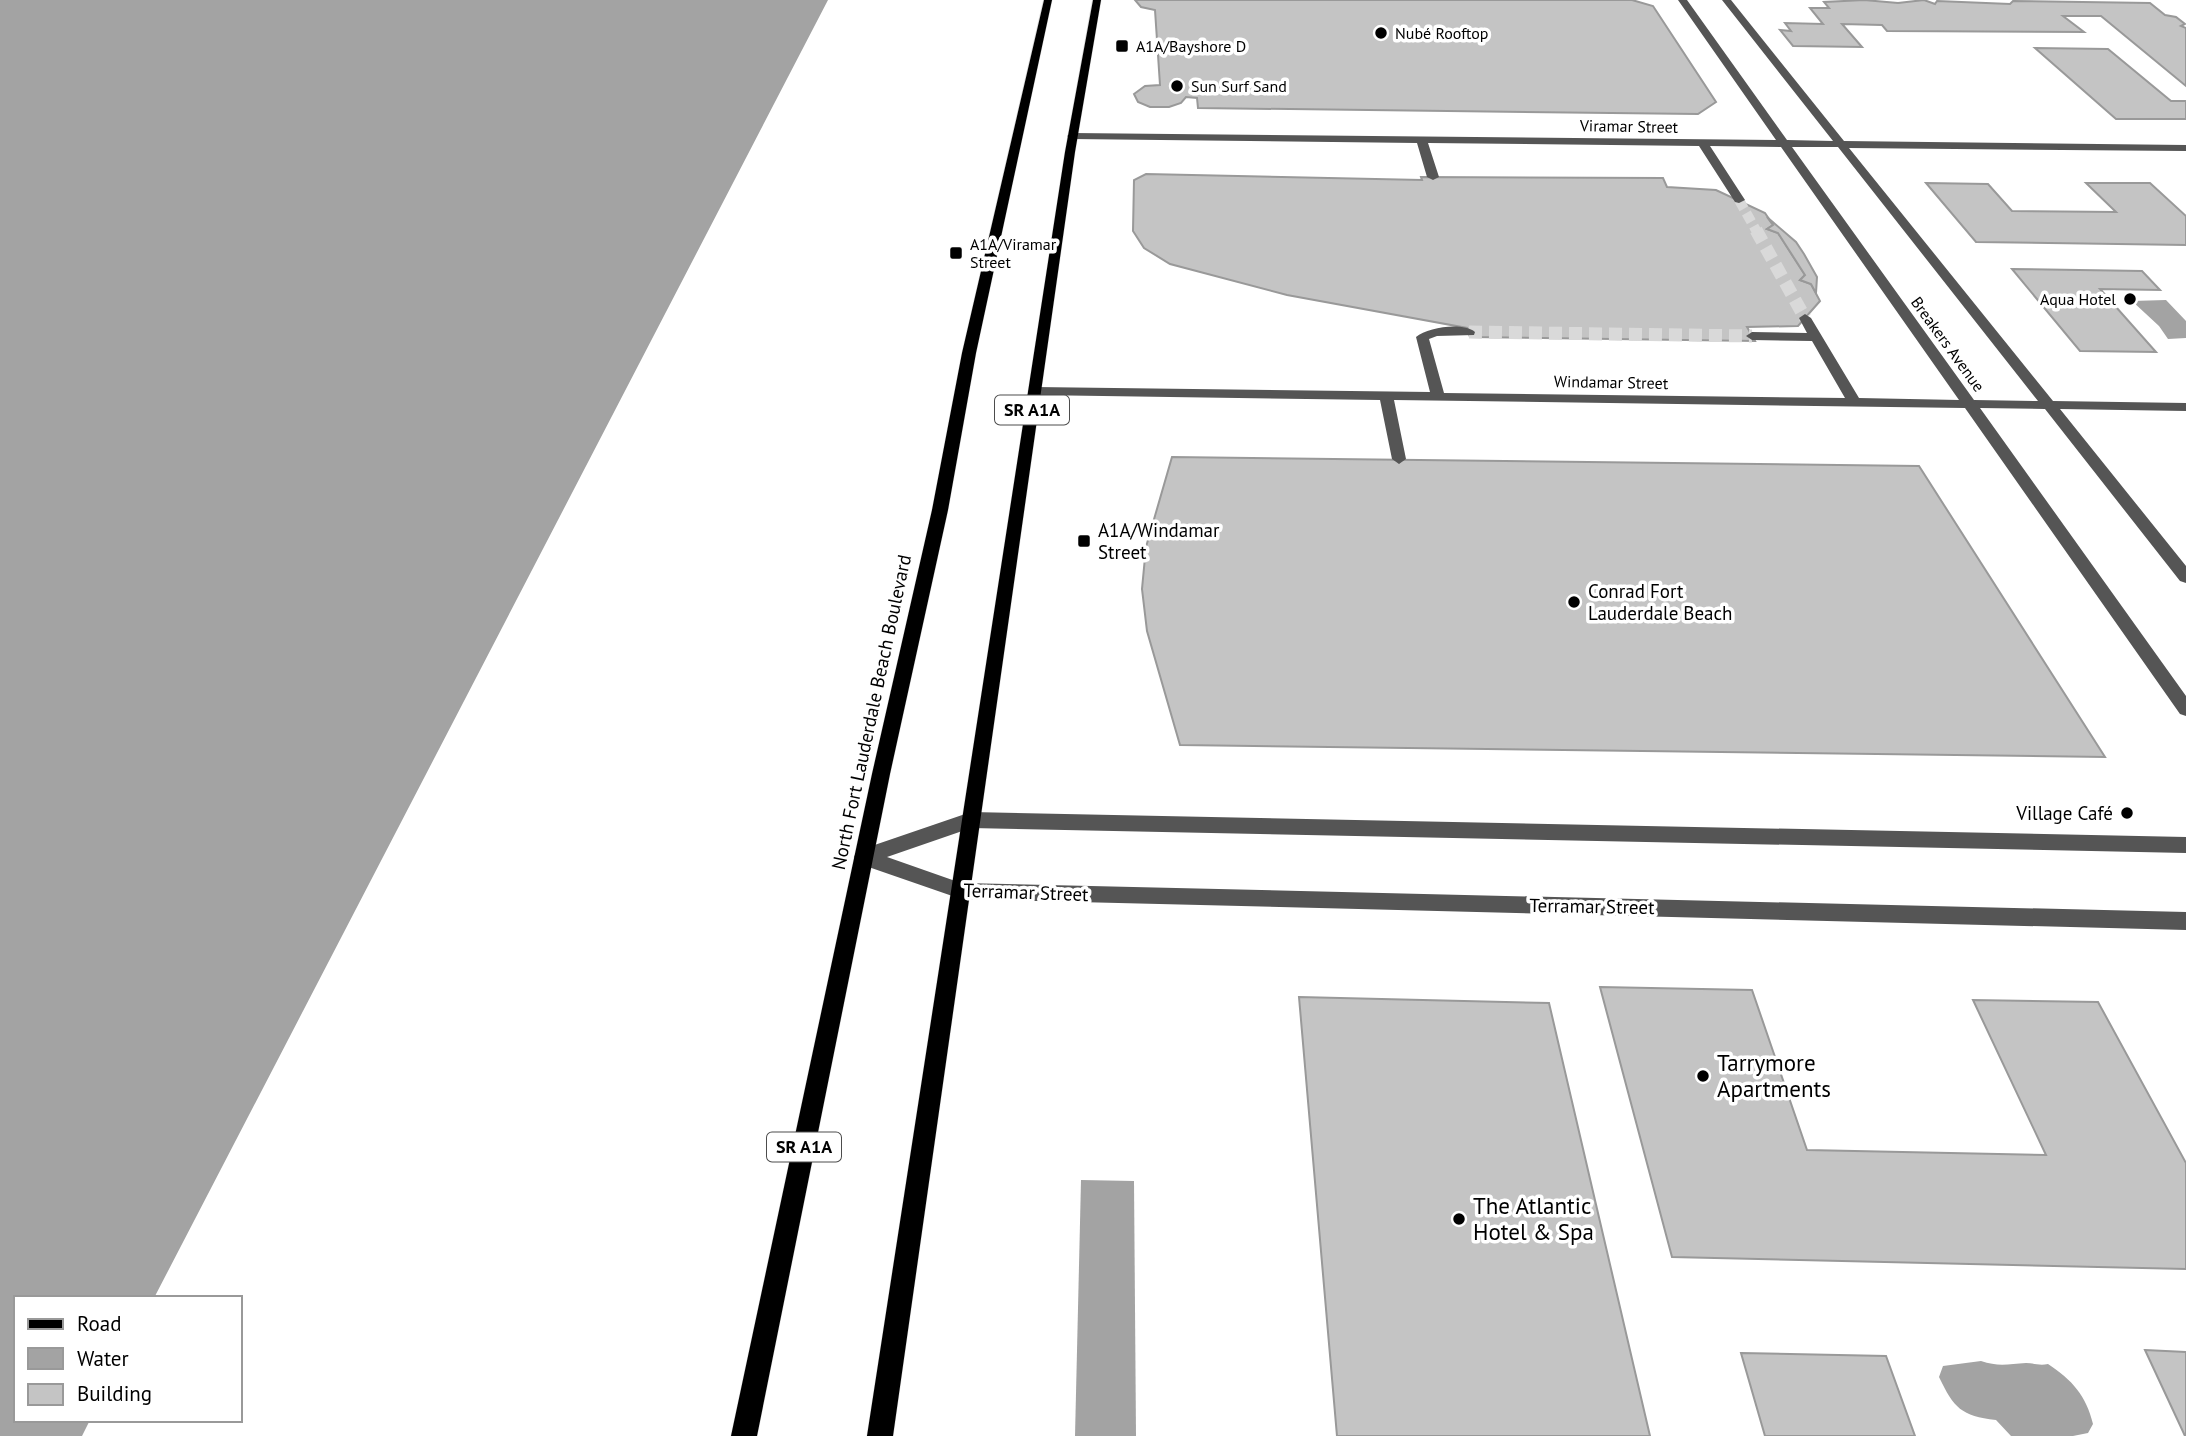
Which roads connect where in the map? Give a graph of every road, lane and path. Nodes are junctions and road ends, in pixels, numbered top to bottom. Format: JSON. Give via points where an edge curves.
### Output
{"nodes":[{"id":1,"x":1048,"y":0,"type":"edge"},
{"id":2,"x":1097,"y":0,"type":"edge"},
{"id":3,"x":1682,"y":0,"type":"edge"},
{"id":4,"x":1726,"y":0,"type":"edge"},
{"id":5,"x":1072,"y":136,"type":"junction"},
{"id":6,"x":1421,"y":139,"type":"junction"},
{"id":7,"x":1702,"y":142,"type":"junction"},
{"id":8,"x":1782,"y":143,"type":"junction"},
{"id":9,"x":1841,"y":144,"type":"junction"},
{"id":10,"x":2186,"y":148,"type":"edge"},
{"id":11,"x":1433,"y":177,"type":"dead end"},
{"id":12,"x":1739,"y":200,"type":"tunnel mouth"},
{"id":13,"x":1805,"y":318,"type":"tunnel mouth"},
{"id":14,"x":1469,"y":332,"type":"tunnel mouth"},
{"id":15,"x":1752,"y":336,"type":"tunnel mouth"},
{"id":16,"x":1816,"y":337,"type":"junction"},
{"id":17,"x":1035,"y":391,"type":"junction"},
{"id":18,"x":1386,"y":396,"type":"junction"},
{"id":19,"x":1438,"y":397,"type":"junction"},
{"id":20,"x":1855,"y":403,"type":"junction"},
{"id":21,"x":1970,"y":404,"type":"junction"},
{"id":22,"x":2050,"y":406,"type":"junction"},
{"id":23,"x":2186,"y":407,"type":"edge"},
{"id":24,"x":1399,"y":459,"type":"dead end"},
{"id":25,"x":2186,"y":577,"type":"edge"},
{"id":26,"x":2186,"y":709,"type":"edge"},
{"id":27,"x":971,"y":820,"type":"junction"},
{"id":28,"x":2186,"y":845,"type":"edge"},
{"id":29,"x":863,"y":858,"type":"junction"},
{"id":30,"x":961,"y":891,"type":"junction"},
{"id":31,"x":2186,"y":921,"type":"edge"},
{"id":32,"x":744,"y":1436,"type":"edge"},
{"id":33,"x":880,"y":1436,"type":"edge"}],
"edges":[{"from":1,"to":29,"type":"main road","name":"North Fort Lauderdale Beach Boulevard","number":"SR A1A"},
{"from":2,"to":5,"type":"main road","number":"SR A1A"},
{"from":3,"to":8,"type":"street","name":"Breakers Avenue"},
{"from":4,"to":9,"type":"street"},
{"from":5,"to":6,"type":"street","name":"Viramar Street"},
{"from":5,"to":17,"type":"main road","number":"SR A1A"},
{"from":6,"to":7,"type":"street","name":"Viramar Street"},
{"from":6,"to":11,"type":"street"},
{"from":7,"to":8,"type":"street","name":"Viramar Street"},
{"from":7,"to":12,"type":"street"},
{"from":8,"to":9,"type":"street","name":"Viramar Street"},
{"from":8,"to":21,"type":"street","name":"Breakers Avenue"},
{"from":9,"to":10,"type":"street","name":"Viramar Street"},
{"from":9,"to":22,"type":"street"},
{"from":13,"to":16,"type":"street"},
{"from":14,"to":19,"type":"street","via":[[1435,331],[1422,337]]},
{"from":15,"to":16,"type":"street"},
{"from":16,"to":20,"type":"street"},
{"from":17,"to":18,"type":"street","name":"Windamar Street"},
{"from":17,"to":27,"type":"main road","number":"SR A1A"},
{"from":18,"to":19,"type":"street","name":"Windamar Street"},
{"from":18,"to":24,"type":"street"},
{"from":19,"to":20,"type":"street","name":"Windamar Street"},
{"from":20,"to":21,"type":"street","name":"Windamar Street"},
{"from":21,"to":22,"type":"street","name":"Windamar Street"},
{"from":21,"to":26,"type":"street","name":"Breakers Avenue"},
{"from":22,"to":23,"type":"street","name":"Windamar Street"},
{"from":22,"to":25,"type":"street"},
{"from":27,"to":28,"type":"street"},
{"from":27,"to":29,"type":"street"},
{"from":27,"to":30,"type":"main road","number":"SR A1A"},
{"from":29,"to":30,"type":"street","name":"Terramar Street"},
{"from":29,"to":32,"type":"main road","name":"North Fort Lauderdale Beach Boulevard","number":"SR A1A"},
{"from":30,"to":31,"type":"street","name":"Terramar Street"},
{"from":30,"to":33,"type":"main road","number":"SR A1A"}]}
